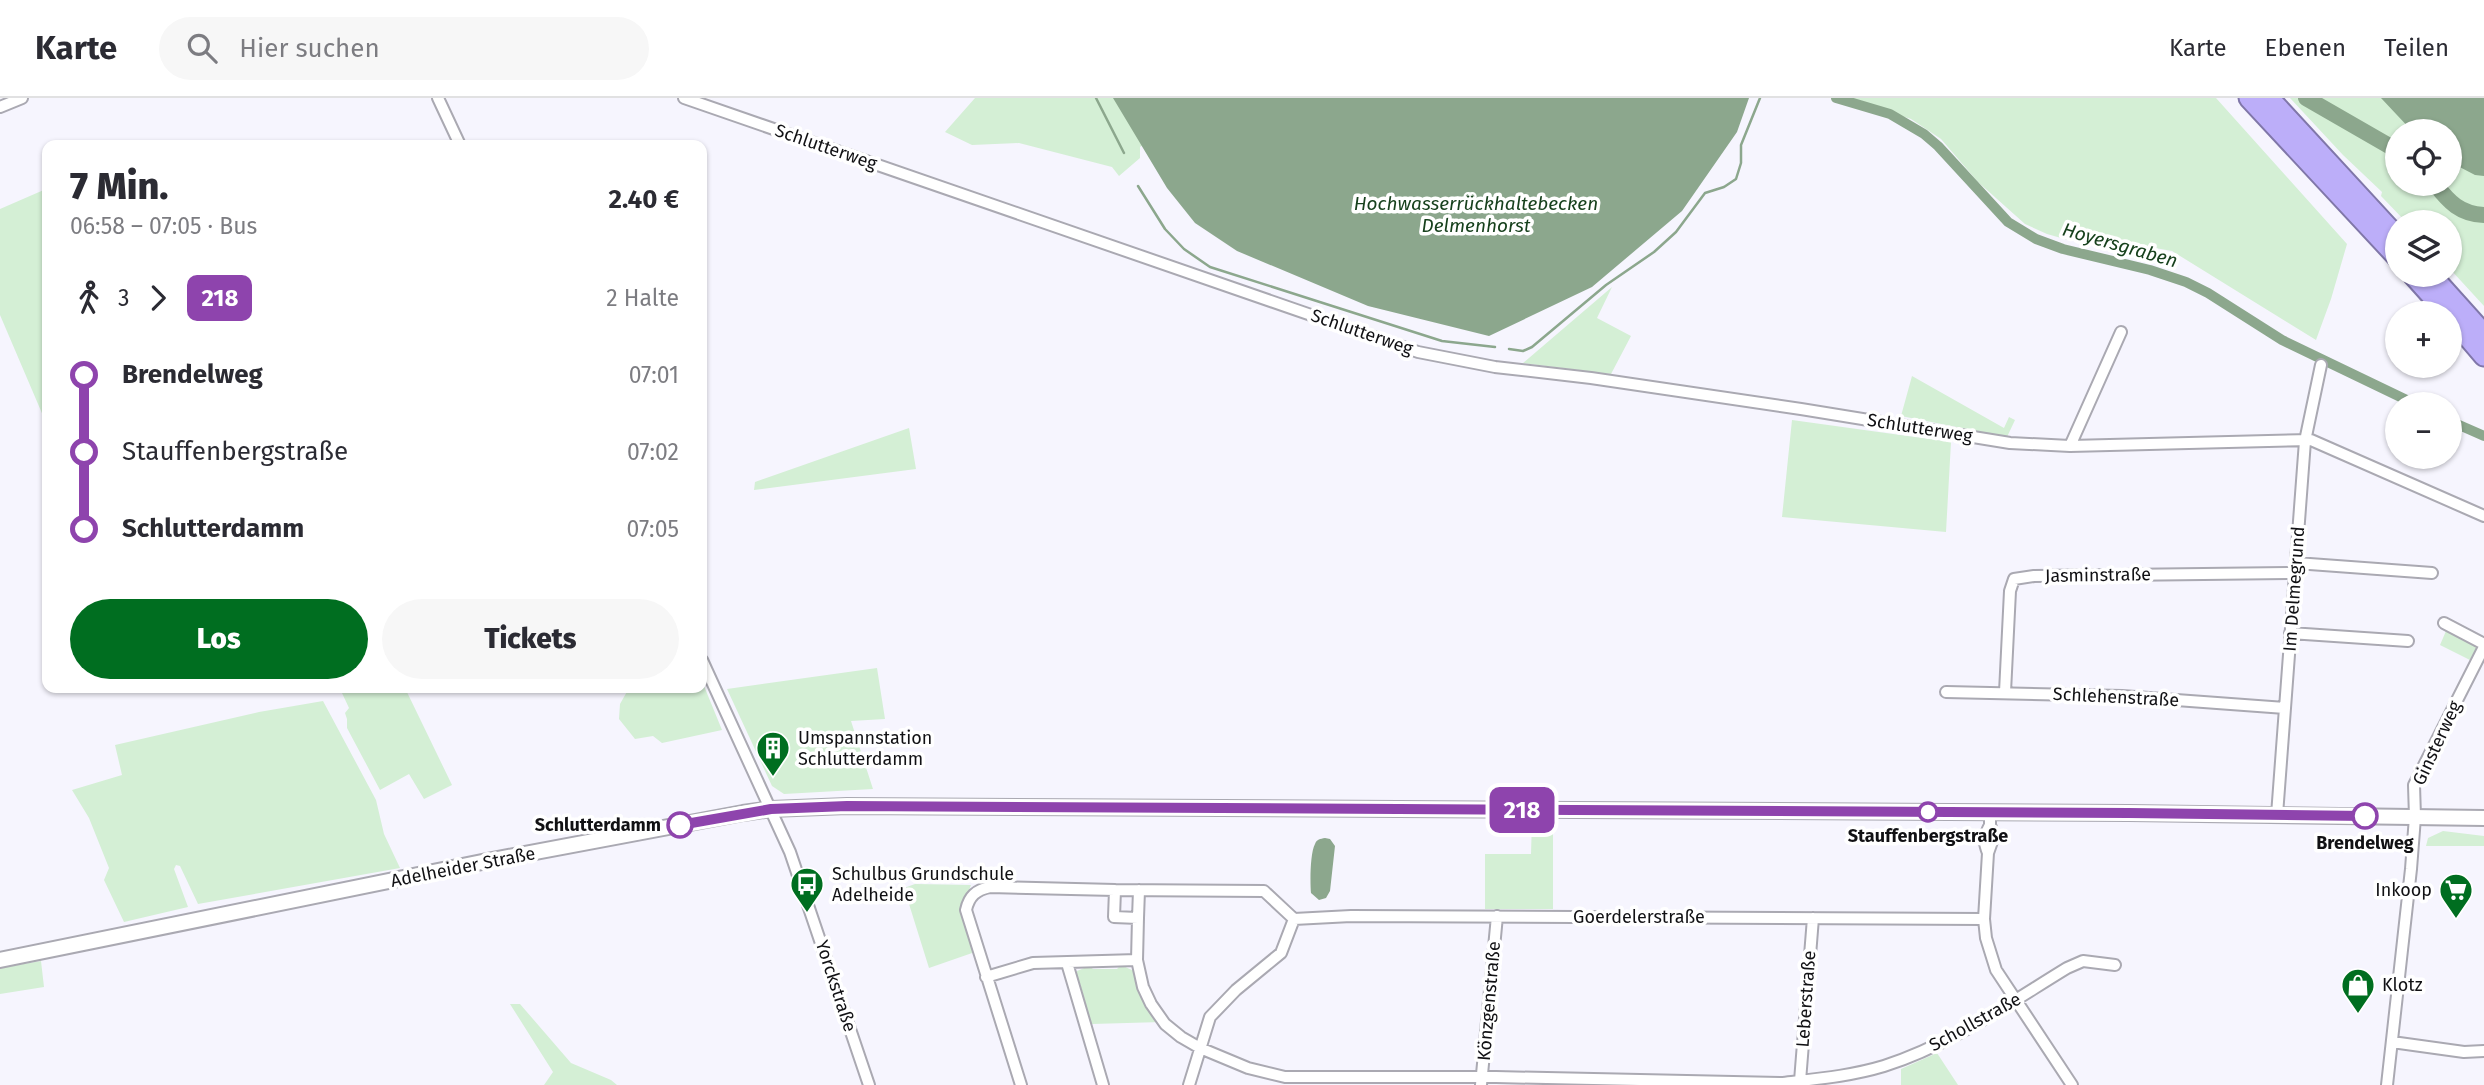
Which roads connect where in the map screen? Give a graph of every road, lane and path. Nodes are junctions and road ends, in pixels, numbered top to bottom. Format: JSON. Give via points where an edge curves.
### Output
{"nodes":[{"id":1,"x":22,"y":98,"type":"edge"},
{"id":2,"x":438,"y":98,"type":"edge"},
{"id":3,"x":684,"y":98,"type":"edge"},
{"id":4,"x":2249,"y":98,"type":"edge"},
{"id":5,"x":2269,"y":98,"type":"edge"},
{"id":6,"x":0,"y":107,"type":"edge"},
{"id":7,"x":458,"y":140,"type":"edge"},
{"id":8,"x":2385,"y":224,"type":"edge"},
{"id":9,"x":2385,"y":244,"type":"edge"},
{"id":10,"x":2424,"y":287,"type":"edge"},
{"id":11,"x":2442,"y":287,"type":"edge"},
{"id":12,"x":2436,"y":301,"type":"edge"},
{"id":13,"x":2462,"y":330,"type":"edge"},
{"id":14,"x":2121,"y":332,"type":"dead end"},
{"id":15,"x":2484,"y":334,"type":"edge"},
{"id":16,"x":2484,"y":356,"type":"edge"},
{"id":17,"x":2321,"y":365,"type":"dead end"},
{"id":18,"x":2305,"y":441,"type":"junction"},
{"id":19,"x":2070,"y":446,"type":"junction"},
{"id":20,"x":2484,"y":516,"type":"edge"},
{"id":21,"x":2295,"y":568,"type":"junction"},
{"id":22,"x":2432,"y":573,"type":"dead end"},
{"id":23,"x":2444,"y":623,"type":"dead end"},
{"id":24,"x":2290,"y":633,"type":"junction"},
{"id":25,"x":2408,"y":641,"type":"dead end"},
{"id":26,"x":2484,"y":645,"type":"edge"},
{"id":27,"x":707,"y":671,"type":"edge"},
{"id":28,"x":2471,"y":672,"type":"junction"},
{"id":29,"x":2484,"y":674,"type":"edge"},
{"id":30,"x":1946,"y":692,"type":"dead end"},
{"id":31,"x":2005,"y":692,"type":"junction"},
{"id":32,"x":2285,"y":708,"type":"junction"},
{"id":33,"x":771,"y":809,"type":"junction"},
{"id":34,"x":2277,"y":815,"type":"junction"},
{"id":35,"x":2415,"y":817,"type":"junction"},
{"id":36,"x":2484,"y":818,"type":"edge"},
{"id":37,"x":1990,"y":819,"type":"junction"},
{"id":38,"x":1115,"y":890,"type":"junction"},
{"id":39,"x":1139,"y":890,"type":"junction"},
{"id":40,"x":1497,"y":916,"type":"junction"},
{"id":41,"x":1138,"y":918,"type":"junction"},
{"id":42,"x":1812,"y":918,"type":"junction"},
{"id":43,"x":1294,"y":919,"type":"junction"},
{"id":44,"x":1984,"y":919,"type":"junction"},
{"id":45,"x":0,"y":960,"type":"edge"},
{"id":46,"x":1137,"y":960,"type":"junction"},
{"id":47,"x":1067,"y":963,"type":"junction"},
{"id":48,"x":2115,"y":965,"type":"dead end"},
{"id":49,"x":986,"y":977,"type":"junction"},
{"id":50,"x":2017,"y":1004,"type":"junction"},
{"id":51,"x":2392,"y":1042,"type":"junction"},
{"id":52,"x":1200,"y":1048,"type":"junction"},
{"id":53,"x":2484,"y":1051,"type":"edge"},
{"id":54,"x":1285,"y":1081,"type":"edge"},
{"id":55,"x":1481,"y":1081,"type":"edge"},
{"id":56,"x":1800,"y":1081,"type":"junction"},
{"id":57,"x":869,"y":1085,"type":"edge"},
{"id":58,"x":1021,"y":1085,"type":"edge"},
{"id":59,"x":1103,"y":1085,"type":"edge"},
{"id":60,"x":1189,"y":1085,"type":"edge"},
{"id":61,"x":2072,"y":1085,"type":"edge"},
{"id":62,"x":2387,"y":1085,"type":"edge"}],
"edges":[{"from":1,"to":6,"type":"street"},
{"from":2,"to":7,"type":"street"},
{"from":3,"to":19,"type":"street","name":"Schlutterweg","via":[[1418,352],[2010,443]]},
{"from":4,"to":9,"type":"highway"},
{"from":5,"to":8,"type":"highway"},
{"from":10,"to":12,"type":"highway"},
{"from":11,"to":15,"type":"highway"},
{"from":13,"to":16,"type":"highway"},
{"from":14,"to":19,"type":"street"},
{"from":17,"to":18,"type":"street","name":"Im Delmegrund"},
{"from":18,"to":19,"type":"street","name":"Schlutterweg"},
{"from":18,"to":20,"type":"street","name":"Schlutterweg"},
{"from":18,"to":21,"type":"street","name":"Im Delmegrund"},
{"from":21,"to":22,"type":"street"},
{"from":21,"to":24,"type":"street","name":"Im Delmegrund"},
{"from":21,"to":31,"type":"street","name":"Jasminstraße","via":[[2014,579]]},
{"from":23,"to":26,"type":"street","name":"Ginsterweg"},
{"from":24,"to":25,"type":"street"},
{"from":24,"to":32,"type":"street","name":"Im Delmegrund"},
{"from":26,"to":28,"type":"street","name":"Ginsterweg"},
{"from":27,"to":33,"type":"street"},
{"from":28,"to":29,"type":"street"},
{"from":28,"to":35,"type":"street","name":"Ginsterweg","via":[[2414,785]]},
{"from":30,"to":31,"type":"street","name":"Schlehenstraße"},
{"from":31,"to":32,"type":"street","name":"Schlehenstraße"},
{"from":32,"to":34,"type":"street","name":"Im Delmegrund"},
{"from":33,"to":37,"type":"main road","name":"Adelheider Straße","via":[[847,806]]},
{"from":33,"to":45,"type":"main road","name":"Adelheider Straße"},
{"from":33,"to":57,"type":"street","name":"Yorckstraße","via":[[807,898]]},
{"from":34,"to":35,"type":"main road","name":"Adelheider Straße"},
{"from":34,"to":37,"type":"main road","name":"Adelheider Straße"},
{"from":35,"to":36,"type":"main road","name":"Adelheider Straße"},
{"from":35,"to":51,"type":"street"},
{"from":37,"to":44,"type":"street","via":[[1984,842],[1988,853]]},
{"from":38,"to":39,"type":"street"},
{"from":38,"to":41,"type":"street","via":[[1114,917]]},
{"from":38,"to":49,"type":"street","via":[[990,887],[975,891],[966,910]]},
{"from":39,"to":41,"type":"street","name":"Schollstraße"},
{"from":39,"to":43,"type":"street","via":[[1264,891]]},
{"from":40,"to":42,"type":"street","name":"Goerdelerstraße"},
{"from":40,"to":43,"type":"street","name":"Goerdelerstraße"},
{"from":40,"to":55,"type":"street","name":"Könzgenstraße"},
{"from":41,"to":46,"type":"street","name":"Schollstraße"},
{"from":42,"to":44,"type":"street","name":"Goerdelerstraße"},
{"from":42,"to":56,"type":"street","name":"Leberstraße"},
{"from":43,"to":52,"type":"street","via":[[1281,953],[1210,1017]]},
{"from":44,"to":50,"type":"street","via":[[1996,970]]},
{"from":46,"to":47,"type":"street"},
{"from":46,"to":52,"type":"street","name":"Schollstraße","via":[[1151,1004],[1166,1024]]},
{"from":47,"to":49,"type":"street","via":[[1033,963]]},
{"from":47,"to":59,"type":"street"},
{"from":48,"to":50,"type":"street","name":"Schollstraße","via":[[2083,961]]},
{"from":49,"to":58,"type":"street"},
{"from":50,"to":56,"type":"street","name":"Schollstraße","via":[[1936,1046],[1883,1066]]},
{"from":50,"to":61,"type":"street"},
{"from":51,"to":53,"type":"street"},
{"from":51,"to":62,"type":"street"},
{"from":52,"to":54,"type":"street","name":"Schollstraße"},
{"from":52,"to":60,"type":"street"},
{"from":54,"to":55,"type":"street","name":"Schollstraße"},
{"from":55,"to":56,"type":"street","name":"Schollstraße"}]}
